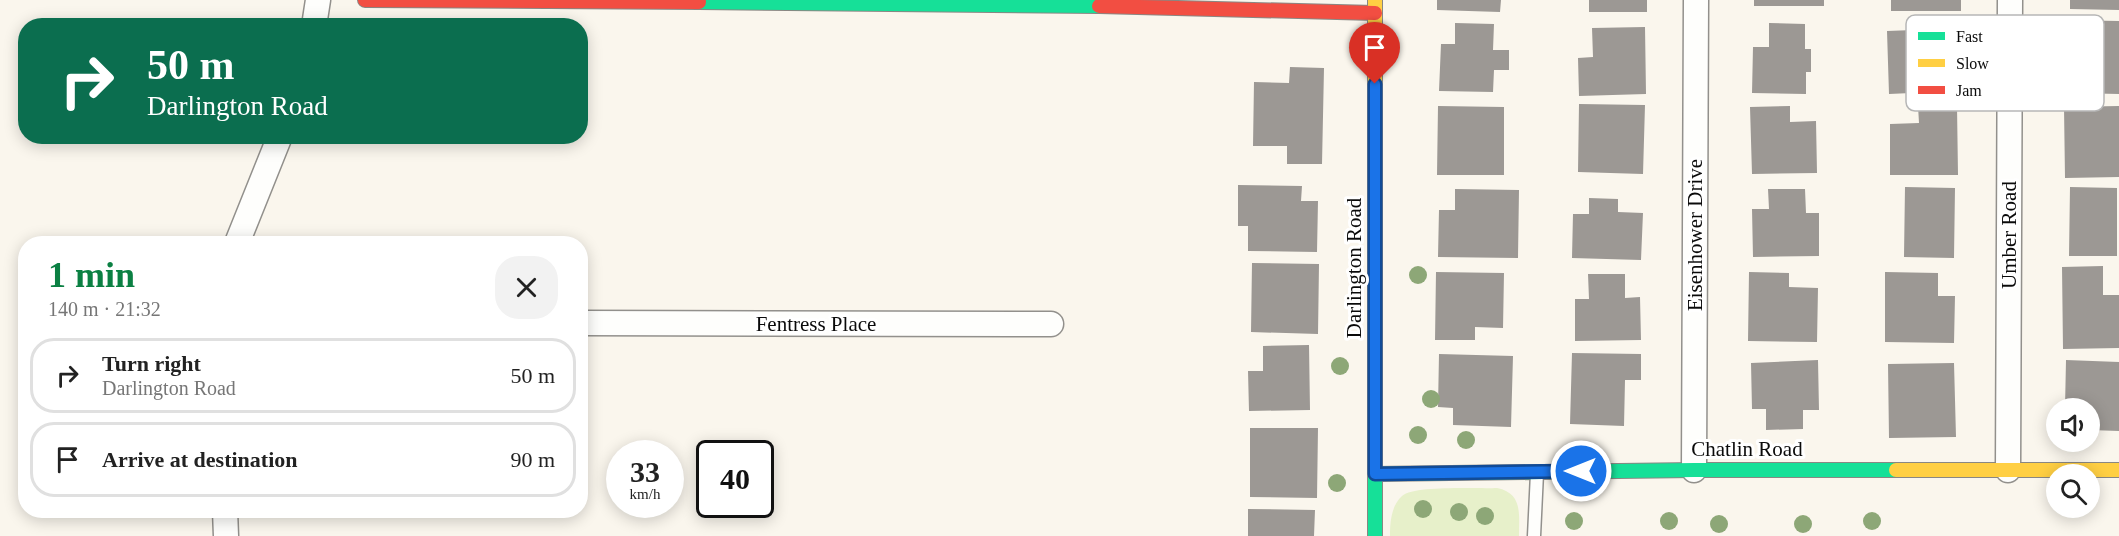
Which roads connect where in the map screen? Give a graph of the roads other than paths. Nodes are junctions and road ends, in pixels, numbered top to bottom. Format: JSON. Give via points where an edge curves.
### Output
{"nodes":[{"id":1,"x":318,"y":0,"type":"edge"},
{"id":2,"x":365,"y":0,"type":"edge"},
{"id":3,"x":629,"y":0,"type":"edge"},
{"id":4,"x":1696,"y":0,"type":"edge"},
{"id":5,"x":2010,"y":0,"type":"edge"},
{"id":6,"x":1060,"y":2,"type":"edge"},
{"id":7,"x":1375,"y":7,"type":"edge"},
{"id":8,"x":2010,"y":15,"type":"edge"},
{"id":9,"x":315,"y":18,"type":"edge"},
{"id":10,"x":2010,"y":111,"type":"edge"},
{"id":11,"x":277,"y":144,"type":"edge"},
{"id":12,"x":240,"y":236,"type":"edge"},
{"id":13,"x":588,"y":323,"type":"edge"},
{"id":14,"x":1051,"y":324,"type":"dead end"},
{"id":15,"x":1694,"y":470,"type":"junction"},
{"id":16,"x":2008,"y":470,"type":"junction"},
{"id":17,"x":2119,"y":470,"type":"edge"},
{"id":18,"x":1537,"y":472,"type":"junction"},
{"id":19,"x":1375,"y":474,"type":"junction"},
{"id":20,"x":225,"y":518,"type":"edge"},
{"id":21,"x":226,"y":536,"type":"edge"},
{"id":22,"x":1375,"y":536,"type":"edge"},
{"id":23,"x":1534,"y":536,"type":"edge"}],
"edges":[{"from":1,"to":9,"type":"street"},
{"from":2,"to":3,"type":"street"},
{"from":3,"to":6,"type":"street"},
{"from":4,"to":15,"type":"street","name":"Eisenhower Drive"},
{"from":5,"to":8,"type":"street","name":"Umber Road"},
{"from":6,"to":7,"type":"street"},
{"from":7,"to":19,"type":"street","name":"Darlington Road"},
{"from":10,"to":16,"type":"street","name":"Umber Road"},
{"from":11,"to":12,"type":"street"},
{"from":13,"to":14,"type":"street","name":"Fentress Place"},
{"from":15,"to":16,"type":"street","name":"Chatlin Road"},
{"from":15,"to":18,"type":"street","name":"Chatlin Road"},
{"from":16,"to":17,"type":"street","name":"Chatlin Road"},
{"from":18,"to":19,"type":"street","name":"Chatlin Road"},
{"from":18,"to":23,"type":"lane"},
{"from":19,"to":22,"type":"street","name":"Darlington Road"},
{"from":20,"to":21,"type":"street"}]}
